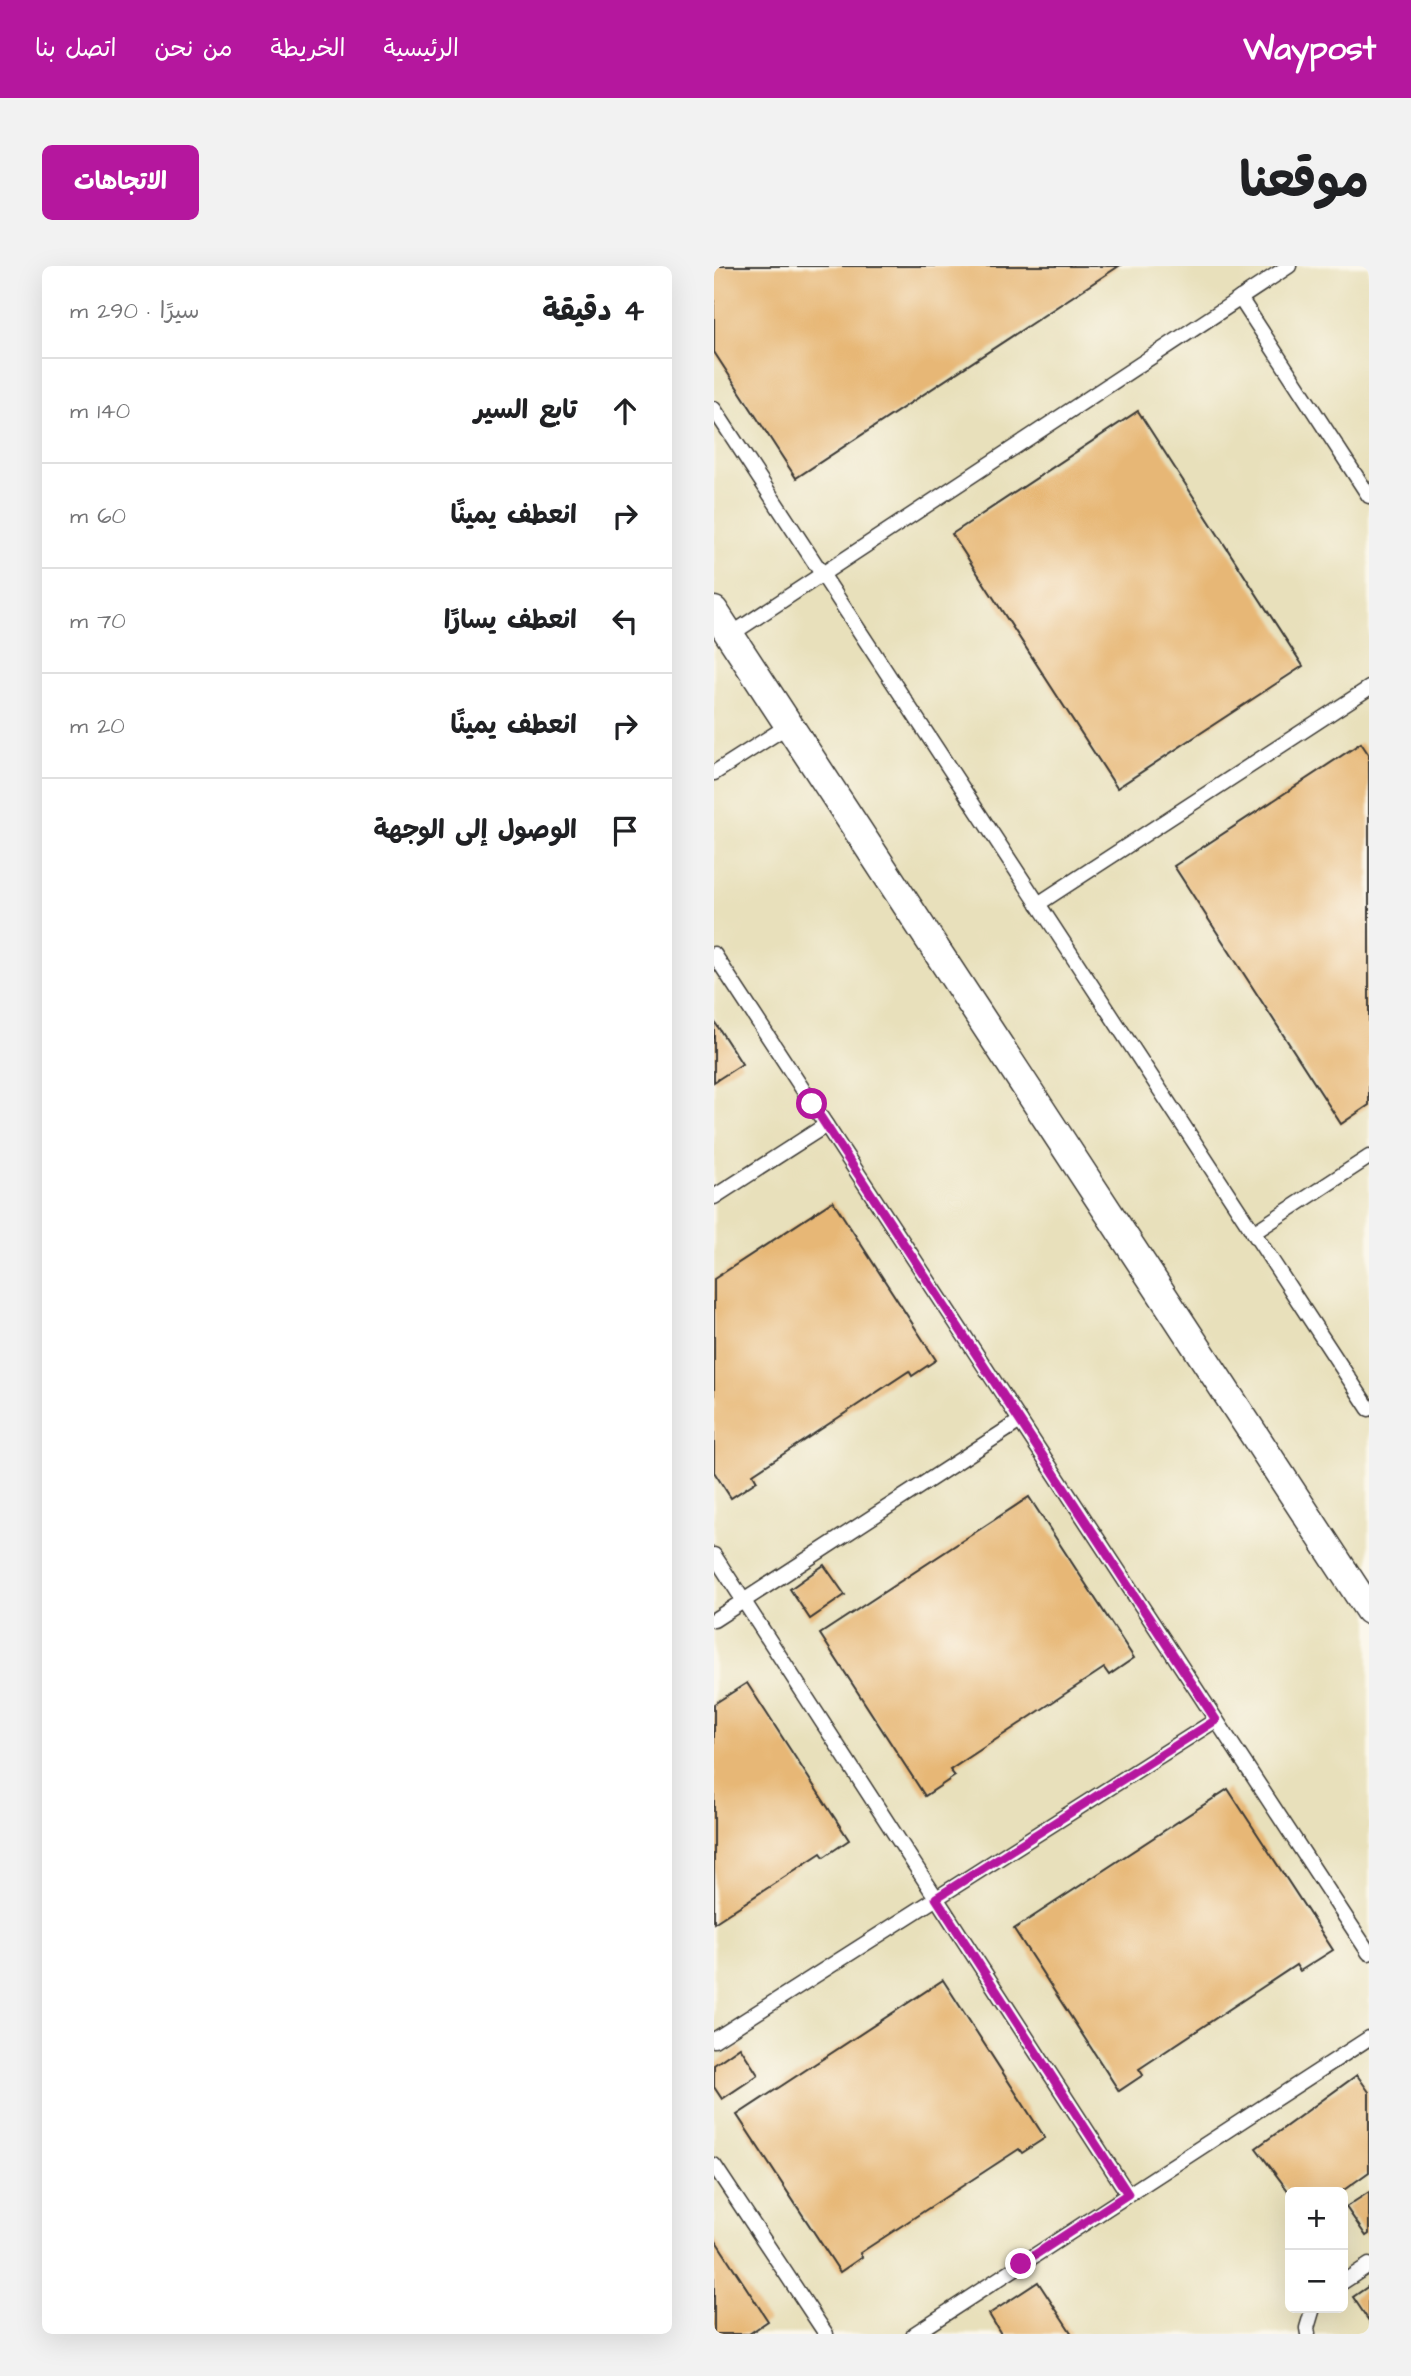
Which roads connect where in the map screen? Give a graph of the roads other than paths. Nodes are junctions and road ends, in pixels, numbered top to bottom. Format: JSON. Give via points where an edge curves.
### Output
{"nodes":[{"id":1,"x":1289,"y":266,"type":"edge"},
{"id":2,"x":1240,"y":298,"type":"junction"},
{"id":3,"x":714,"y":408,"type":"edge"},
{"id":4,"x":1369,"y":496,"type":"edge"},
{"id":5,"x":822,"y":574,"type":"junction"},
{"id":6,"x":714,"y":611,"type":"edge"},
{"id":7,"x":730,"y":635,"type":"junction"},
{"id":8,"x":1369,"y":688,"type":"edge"},
{"id":9,"x":789,"y":725,"type":"junction"},
{"id":10,"x":714,"y":773,"type":"edge"},
{"id":11,"x":1038,"y":904,"type":"junction"},
{"id":12,"x":714,"y":954,"type":"edge"},
{"id":13,"x":826,"y":1125,"type":"junction"},
{"id":14,"x":1369,"y":1157,"type":"edge"},
{"id":15,"x":714,"y":1197,"type":"edge"},
{"id":16,"x":1253,"y":1233,"type":"junction"},
{"id":17,"x":1369,"y":1409,"type":"edge"},
{"id":18,"x":1020,"y":1421,"type":"junction"},
{"id":19,"x":714,"y":1555,"type":"edge"},
{"id":20,"x":744,"y":1601,"type":"junction"},
{"id":21,"x":1369,"y":1610,"type":"edge"},
{"id":22,"x":714,"y":1620,"type":"edge"},
{"id":23,"x":1216,"y":1720,"type":"junction"},
{"id":24,"x":936,"y":1898,"type":"junction"},
{"id":25,"x":1369,"y":1953,"type":"edge"},
{"id":26,"x":1369,"y":2038,"type":"edge"},
{"id":27,"x":714,"y":2040,"type":"edge"},
{"id":28,"x":714,"y":2165,"type":"edge"},
{"id":29,"x":1128,"y":2194,"type":"junction"},
{"id":30,"x":1369,"y":2265,"type":"edge"},
{"id":31,"x":1348,"y":2279,"type":"edge"},
{"id":32,"x":1311,"y":2313,"type":"edge"},
{"id":33,"x":826,"y":2334,"type":"edge"},
{"id":34,"x":914,"y":2334,"type":"edge"},
{"id":35,"x":1308,"y":2334,"type":"edge"}],
"edges":[{"from":1,"to":2,"type":"lane"},
{"from":2,"to":4,"type":"lane"},
{"from":2,"to":5,"type":"lane"},
{"from":3,"to":5,"type":"lane"},
{"from":5,"to":7,"type":"lane"},
{"from":5,"to":11,"type":"lane"},
{"from":6,"to":7,"type":"street"},
{"from":7,"to":9,"type":"street"},
{"from":8,"to":11,"type":"lane"},
{"from":9,"to":10,"type":"lane"},
{"from":9,"to":21,"type":"street"},
{"from":11,"to":16,"type":"lane"},
{"from":12,"to":13,"type":"lane"},
{"from":13,"to":15,"type":"lane"},
{"from":13,"to":18,"type":"lane"},
{"from":14,"to":16,"type":"lane"},
{"from":16,"to":17,"type":"lane"},
{"from":18,"to":20,"type":"lane"},
{"from":18,"to":23,"type":"lane"},
{"from":19,"to":20,"type":"lane"},
{"from":20,"to":22,"type":"lane"},
{"from":20,"to":24,"type":"lane"},
{"from":23,"to":24,"type":"lane"},
{"from":23,"to":25,"type":"lane"},
{"from":24,"to":27,"type":"lane"},
{"from":24,"to":29,"type":"lane"},
{"from":26,"to":29,"type":"lane"},
{"from":28,"to":33,"type":"lane"},
{"from":29,"to":34,"type":"lane"},
{"from":30,"to":31,"type":"lane"},
{"from":32,"to":35,"type":"lane"}]}
